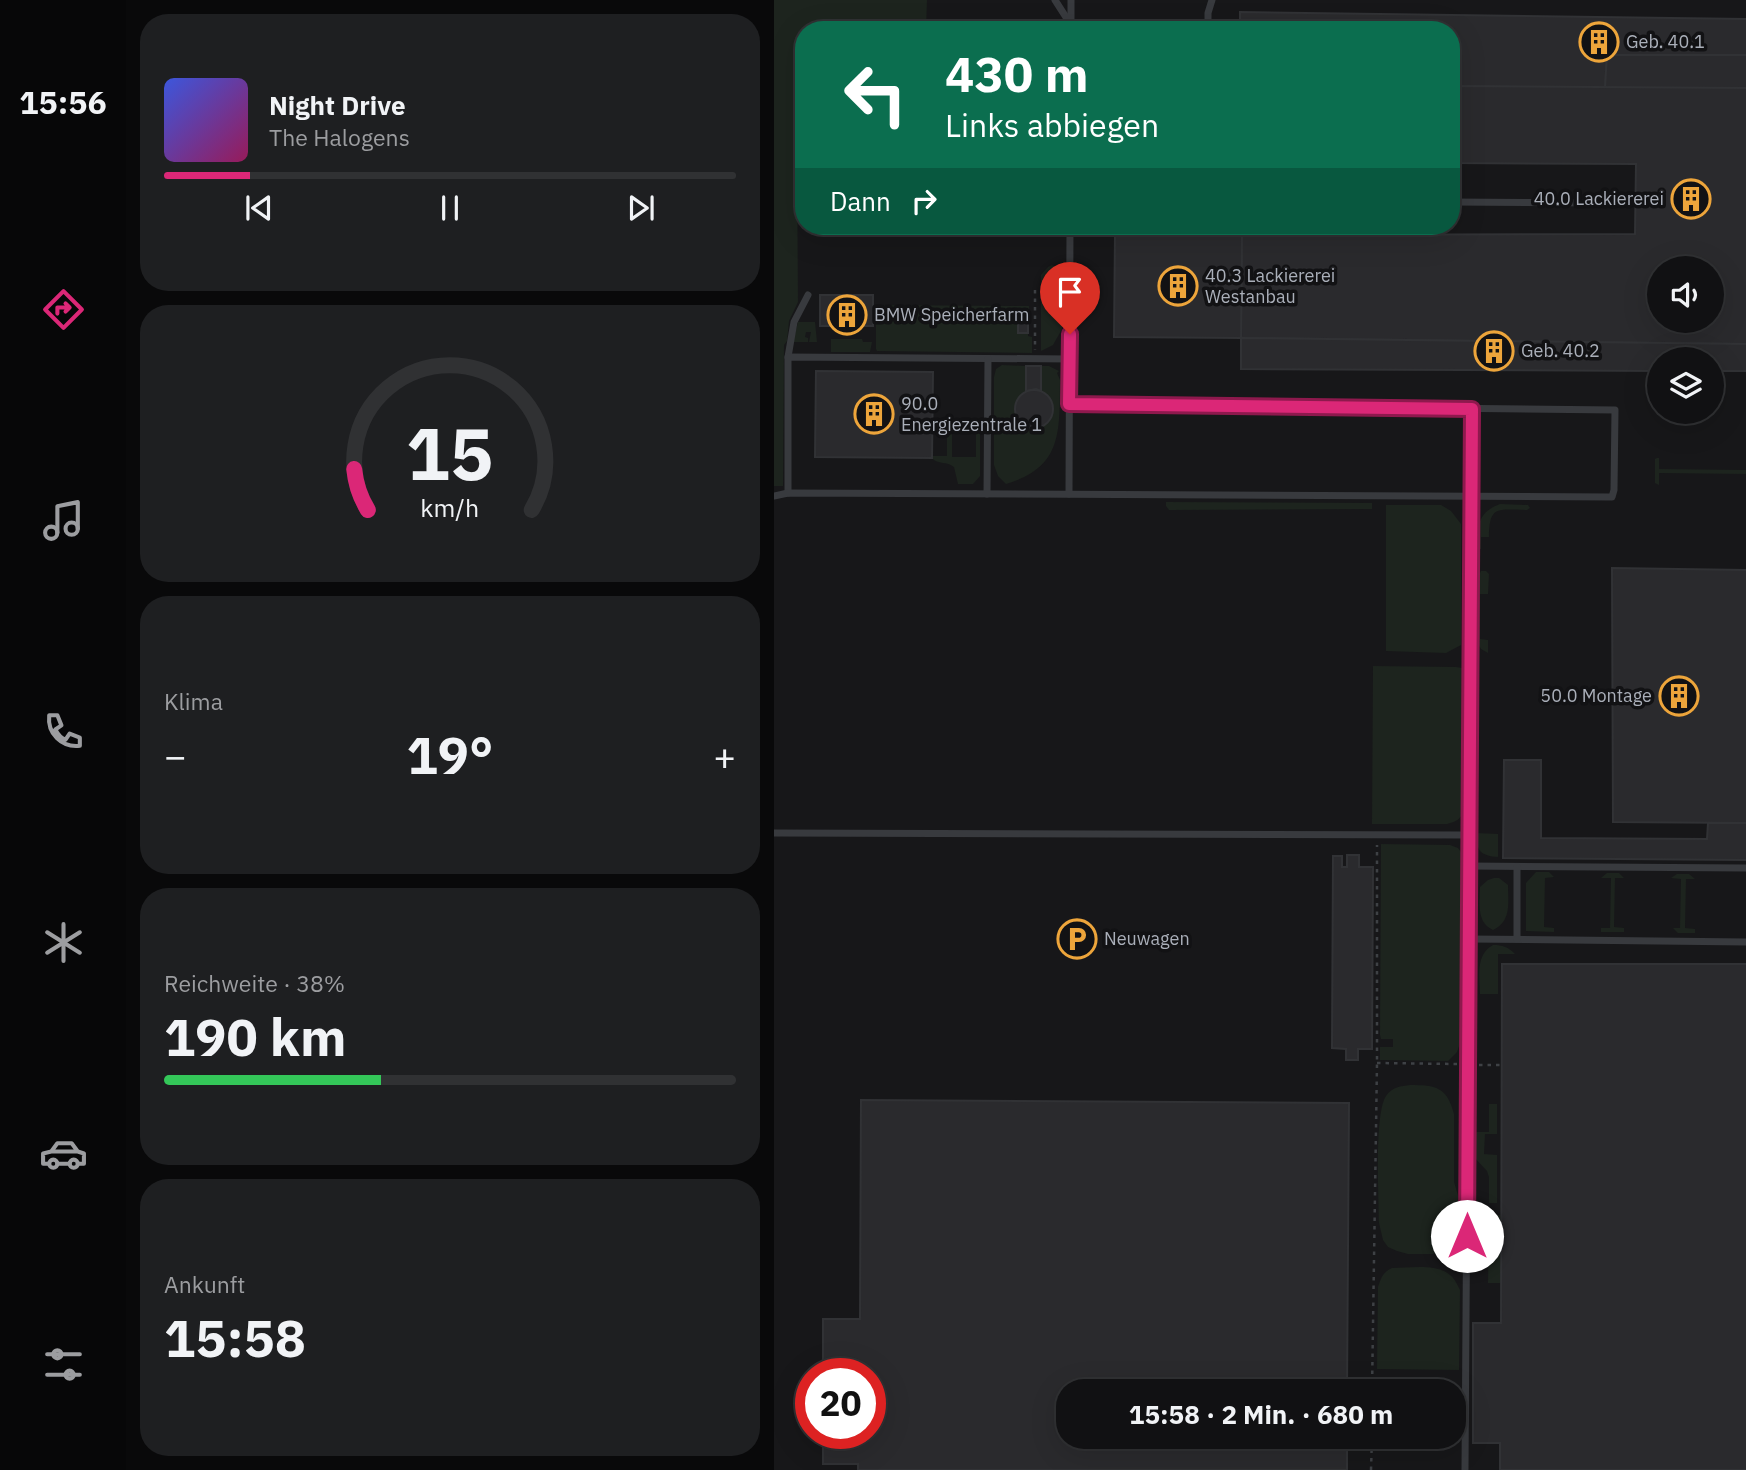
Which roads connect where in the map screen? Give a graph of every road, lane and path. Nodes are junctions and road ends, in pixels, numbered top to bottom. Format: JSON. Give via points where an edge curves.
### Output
{"nodes":[{"id":1,"x":1055,"y":0,"type":"edge"},
{"id":2,"x":1071,"y":0,"type":"edge"},
{"id":3,"x":1212,"y":0,"type":"edge"},
{"id":4,"x":1067,"y":21,"type":"edge"},
{"id":5,"x":1071,"y":21,"type":"edge"},
{"id":6,"x":1208,"y":21,"type":"edge"},
{"id":7,"x":1460,"y":202,"type":"edge"},
{"id":8,"x":1612,"y":203,"type":"dead end"},
{"id":9,"x":1070,"y":235,"type":"edge"},
{"id":10,"x":1035,"y":290,"type":"dead end"},
{"id":11,"x":808,"y":295,"type":"dead end"},
{"id":12,"x":789,"y":357,"type":"junction"},
{"id":13,"x":989,"y":359,"type":"junction"},
{"id":14,"x":1035,"y":359,"type":"junction"},
{"id":15,"x":1070,"y":359,"type":"junction"},
{"id":16,"x":1069,"y":404,"type":"junction"},
{"id":17,"x":1472,"y":409,"type":"junction"},
{"id":18,"x":788,"y":493,"type":"junction"},
{"id":19,"x":987,"y":494,"type":"junction"},
{"id":20,"x":1069,"y":494,"type":"junction"},
{"id":21,"x":774,"y":496,"type":"edge"},
{"id":22,"x":1471,"y":497,"type":"junction"},
{"id":23,"x":774,"y":833,"type":"edge"},
{"id":24,"x":1377,"y":834,"type":"junction"},
{"id":25,"x":1469,"y":835,"type":"junction"},
{"id":26,"x":1469,"y":866,"type":"junction"},
{"id":27,"x":1517,"y":867,"type":"junction"},
{"id":28,"x":1746,"y":868,"type":"edge"},
{"id":29,"x":1469,"y":939,"type":"junction"},
{"id":30,"x":1517,"y":939,"type":"junction"},
{"id":31,"x":1746,"y":942,"type":"edge"},
{"id":32,"x":1377,"y":1063,"type":"junction"},
{"id":33,"x":1468,"y":1065,"type":"junction"},
{"id":34,"x":1502,"y":1065,"type":"dead end"},
{"id":35,"x":1372,"y":1379,"type":"edge"},
{"id":36,"x":1372,"y":1449,"type":"edge"},
{"id":37,"x":1371,"y":1470,"type":"edge"},
{"id":38,"x":1465,"y":1470,"type":"edge"}],
"edges":[{"from":1,"to":4,"type":"lane"},
{"from":2,"to":5,"type":"lane"},
{"from":3,"to":6,"type":"lane"},
{"from":7,"to":8,"type":"lane"},
{"from":9,"to":15,"type":"lane"},
{"from":10,"to":14,"type":"path"},
{"from":11,"to":12,"type":"lane","via":[[794,322]]},
{"from":12,"to":13,"type":"lane"},
{"from":12,"to":18,"type":"lane"},
{"from":13,"to":14,"type":"lane"},
{"from":13,"to":19,"type":"lane"},
{"from":14,"to":15,"type":"lane"},
{"from":15,"to":16,"type":"lane"},
{"from":16,"to":17,"type":"lane"},
{"from":16,"to":20,"type":"lane"},
{"from":17,"to":22,"type":"lane"},
{"from":17,"to":22,"type":"lane","via":[[1615,410],[1615,429],[1612,497]]},
{"from":18,"to":19,"type":"lane"},
{"from":18,"to":21,"type":"lane"},
{"from":19,"to":20,"type":"lane"},
{"from":20,"to":22,"type":"lane"},
{"from":22,"to":25,"type":"lane"},
{"from":23,"to":24,"type":"lane"},
{"from":24,"to":25,"type":"lane"},
{"from":24,"to":32,"type":"path"},
{"from":25,"to":26,"type":"lane"},
{"from":26,"to":27,"type":"lane"},
{"from":26,"to":29,"type":"lane"},
{"from":27,"to":28,"type":"lane"},
{"from":27,"to":30,"type":"lane"},
{"from":29,"to":30,"type":"lane"},
{"from":29,"to":33,"type":"lane"},
{"from":30,"to":31,"type":"lane"},
{"from":32,"to":33,"type":"path"},
{"from":32,"to":35,"type":"path"},
{"from":33,"to":34,"type":"path"},
{"from":33,"to":38,"type":"lane"},
{"from":36,"to":37,"type":"path"}]}
